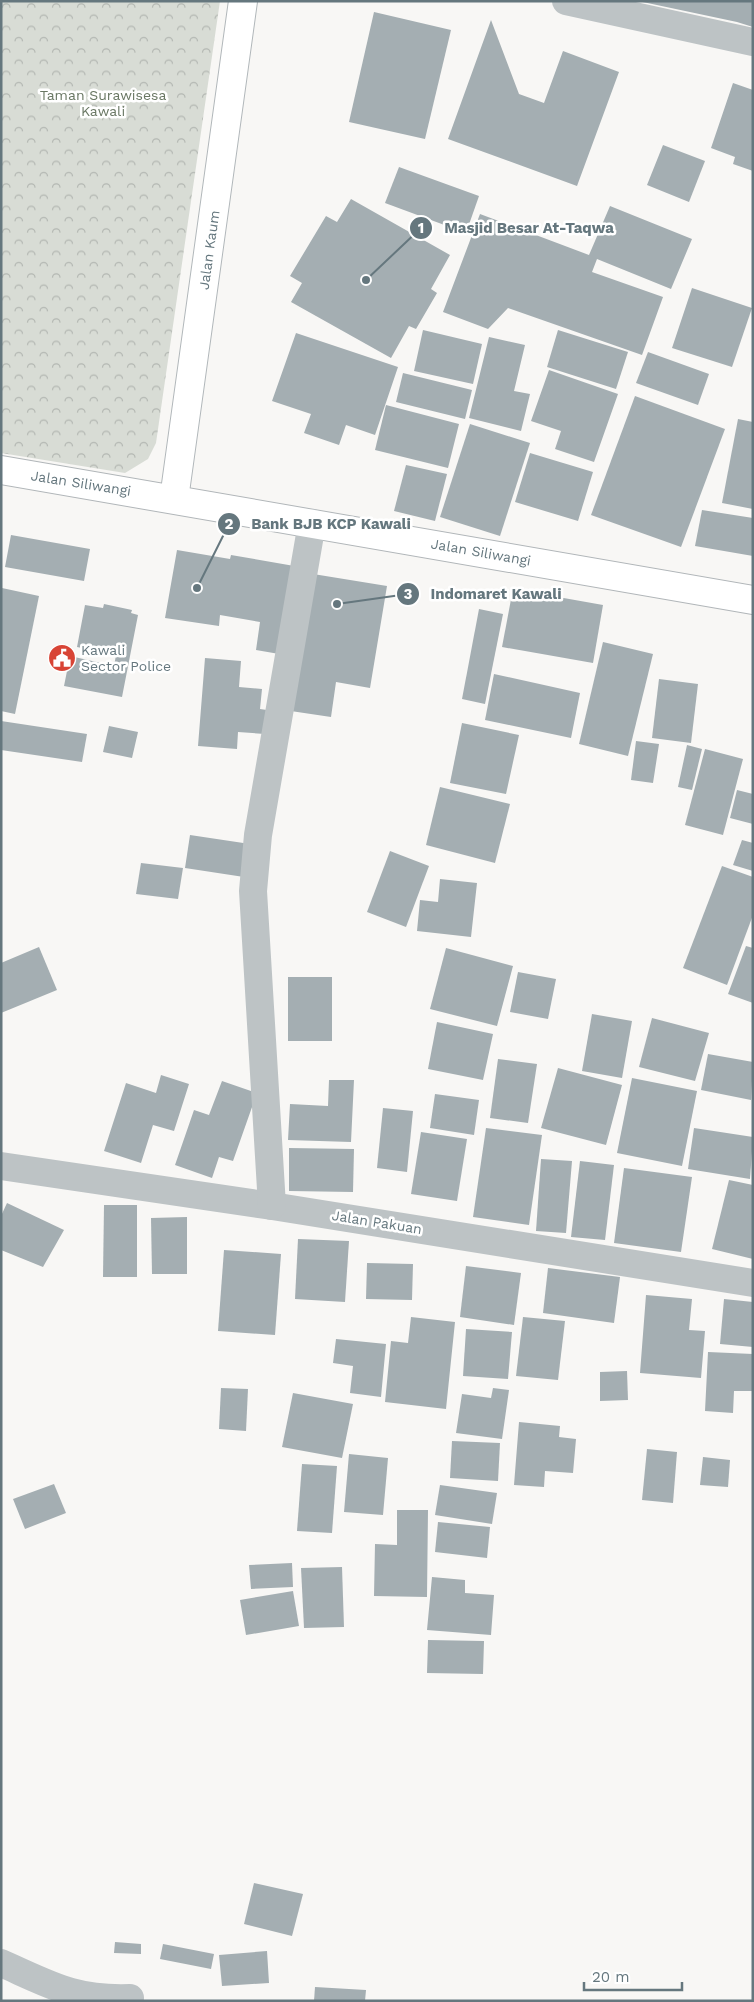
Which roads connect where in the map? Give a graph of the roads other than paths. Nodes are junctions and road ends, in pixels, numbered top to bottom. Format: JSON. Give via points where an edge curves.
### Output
{"nodes":[{"id":1,"x":243,"y":1,"type":"edge"},
{"id":2,"x":566,"y":1,"type":"edge"},
{"id":3,"x":753,"y":42,"type":"edge"},
{"id":4,"x":1,"y":470,"type":"edge"},
{"id":5,"x":174,"y":498,"type":"junction"},
{"id":6,"x":312,"y":523,"type":"junction"},
{"id":7,"x":753,"y":600,"type":"edge"},
{"id":8,"x":1,"y":1166,"type":"edge"},
{"id":9,"x":272,"y":1206,"type":"junction"},
{"id":10,"x":753,"y":1283,"type":"edge"},
{"id":11,"x":1,"y":1963,"type":"edge"},
{"id":12,"x":130,"y":1998,"type":"dead end"}],
"edges":[{"from":1,"to":5,"type":"main road","name":"Jalan Kaum"},
{"from":2,"to":3,"type":"street"},
{"from":4,"to":5,"type":"main road","name":"Jalan Siliwangi"},
{"from":5,"to":6,"type":"main road","name":"Jalan Siliwangi"},
{"from":6,"to":7,"type":"main road","name":"Jalan Siliwangi"},
{"from":6,"to":9,"type":"street","via":[[258,834],[253,891]]},
{"from":8,"to":9,"type":"street","name":"Jalan Pakuan"},
{"from":9,"to":10,"type":"street","name":"Jalan Pakuan"},
{"from":11,"to":12,"type":"street","via":[[67,1993],[101,1999]]}]}
